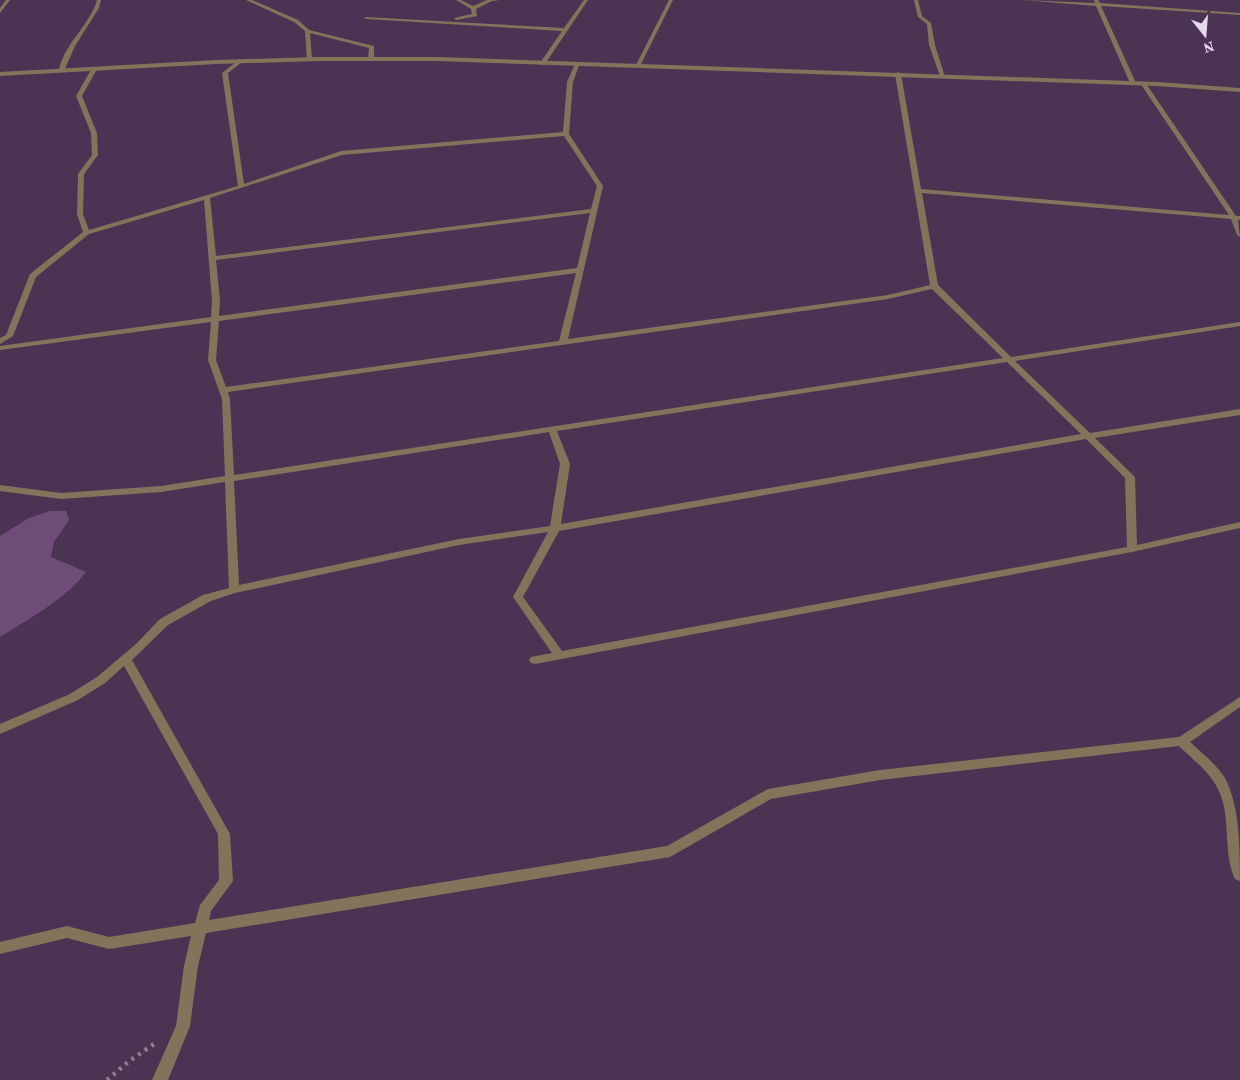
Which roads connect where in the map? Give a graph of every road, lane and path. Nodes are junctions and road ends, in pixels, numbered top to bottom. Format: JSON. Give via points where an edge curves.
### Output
{"nodes":[{"id":1,"x":8,"y":0,"type":"edge"},
{"id":2,"x":99,"y":0,"type":"edge"},
{"id":3,"x":248,"y":0,"type":"edge"},
{"id":4,"x":458,"y":0,"type":"edge"},
{"id":5,"x":498,"y":0,"type":"edge"},
{"id":6,"x":586,"y":0,"type":"edge"},
{"id":7,"x":671,"y":0,"type":"edge"},
{"id":8,"x":916,"y":0,"type":"edge"},
{"id":9,"x":1024,"y":0,"type":"edge"},
{"id":10,"x":1097,"y":2,"type":"edge"},
{"id":11,"x":472,"y":8,"type":"junction"},
{"id":12,"x":0,"y":12,"type":"edge"},
{"id":13,"x":1240,"y":14,"type":"edge"},
{"id":14,"x":366,"y":18,"type":"dead end"},
{"id":15,"x":446,"y":22,"type":"junction"},
{"id":16,"x":564,"y":30,"type":"junction"},
{"id":17,"x":307,"y":31,"type":"junction"},
{"id":18,"x":371,"y":59,"type":"junction"},
{"id":19,"x":309,"y":60,"type":"junction"},
{"id":20,"x":240,"y":62,"type":"junction"},
{"id":21,"x":543,"y":63,"type":"junction"},
{"id":22,"x":578,"y":64,"type":"junction"},
{"id":23,"x":637,"y":66,"type":"junction"},
{"id":24,"x":94,"y":69,"type":"junction"},
{"id":25,"x":61,"y":71,"type":"junction"},
{"id":26,"x":0,"y":74,"type":"edge"},
{"id":27,"x":898,"y":74,"type":"junction"},
{"id":28,"x":943,"y":76,"type":"junction"},
{"id":29,"x":1133,"y":83,"type":"junction"},
{"id":30,"x":1143,"y":83,"type":"junction"},
{"id":31,"x":1240,"y":90,"type":"edge"},
{"id":32,"x":566,"y":134,"type":"junction"},
{"id":33,"x":241,"y":188,"type":"junction"},
{"id":34,"x":918,"y":191,"type":"junction"},
{"id":35,"x":207,"y":198,"type":"junction"},
{"id":36,"x":594,"y":211,"type":"junction"},
{"id":37,"x":1237,"y":217,"type":"edge"},
{"id":38,"x":88,"y":233,"type":"junction"},
{"id":39,"x":1240,"y":234,"type":"edge"},
{"id":40,"x":212,"y":258,"type":"junction"},
{"id":41,"x":580,"y":270,"type":"junction"},
{"id":42,"x":934,"y":286,"type":"junction"},
{"id":43,"x":215,"y":319,"type":"junction"},
{"id":44,"x":1240,"y":324,"type":"edge"},
{"id":45,"x":0,"y":342,"type":"edge"},
{"id":46,"x":563,"y":342,"type":"junction"},
{"id":47,"x":0,"y":348,"type":"edge"},
{"id":48,"x":1009,"y":359,"type":"junction"},
{"id":49,"x":223,"y":390,"type":"junction"},
{"id":50,"x":1240,"y":412,"type":"edge"},
{"id":51,"x":552,"y":429,"type":"junction"},
{"id":52,"x":1088,"y":436,"type":"junction"},
{"id":53,"x":230,"y":479,"type":"junction"},
{"id":54,"x":0,"y":488,"type":"edge"},
{"id":55,"x":1240,"y":525,"type":"edge"},
{"id":56,"x":555,"y":528,"type":"junction"},
{"id":57,"x":1132,"y":549,"type":"junction"},
{"id":58,"x":234,"y":590,"type":"junction"},
{"id":59,"x":560,"y":656,"type":"junction"},
{"id":60,"x":126,"y":659,"type":"junction"},
{"id":61,"x":536,"y":660,"type":"dead end"},
{"id":62,"x":1240,"y":701,"type":"edge"},
{"id":63,"x":0,"y":729,"type":"edge"},
{"id":64,"x":1182,"y":742,"type":"junction"},
{"id":65,"x":1240,"y":875,"type":"edge"},
{"id":66,"x":201,"y":928,"type":"junction"},
{"id":67,"x":0,"y":948,"type":"edge"},
{"id":68,"x":183,"y":1026,"type":"junction"},
{"id":69,"x":107,"y":1080,"type":"edge"},
{"id":70,"x":160,"y":1080,"type":"edge"}],
"edges":[{"from":1,"to":12,"type":"street"},
{"from":2,"to":25,"type":"street"},
{"from":3,"to":17,"type":"street","via":[[296,21]]},
{"from":4,"to":11,"type":"street"},
{"from":5,"to":11,"type":"street"},
{"from":6,"to":16,"type":"street"},
{"from":7,"to":23,"type":"street"},
{"from":8,"to":28,"type":"street","via":[[920,17],[929,23],[932,45]]},
{"from":9,"to":10,"type":"street"},
{"from":10,"to":13,"type":"street"},
{"from":10,"to":29,"type":"street"},
{"from":11,"to":15,"type":"street","via":[[475,15]]},
{"from":14,"to":15,"type":"street"},
{"from":15,"to":16,"type":"street"},
{"from":16,"to":21,"type":"street"},
{"from":17,"to":18,"type":"street","via":[[372,47]]},
{"from":17,"to":19,"type":"street"},
{"from":18,"to":19,"type":"street"},
{"from":18,"to":21,"type":"street"},
{"from":19,"to":20,"type":"street"},
{"from":20,"to":24,"type":"street"},
{"from":20,"to":33,"type":"street","via":[[224,73]]},
{"from":21,"to":22,"type":"street"},
{"from":22,"to":23,"type":"street"},
{"from":22,"to":32,"type":"street","via":[[570,82]]},
{"from":23,"to":27,"type":"street"},
{"from":24,"to":25,"type":"street"},
{"from":24,"to":38,"type":"street","via":[[79,96],[94,133],[95,155],[81,174],[80,214]]},
{"from":25,"to":26,"type":"street"},
{"from":27,"to":28,"type":"street"},
{"from":27,"to":34,"type":"street"},
{"from":28,"to":29,"type":"street"},
{"from":29,"to":30,"type":"street"},
{"from":30,"to":31,"type":"street"},
{"from":30,"to":37,"type":"street"},
{"from":32,"to":33,"type":"street","via":[[340,153]]},
{"from":32,"to":36,"type":"street","via":[[600,186]]},
{"from":33,"to":35,"type":"street"},
{"from":34,"to":37,"type":"street"},
{"from":34,"to":42,"type":"street"},
{"from":35,"to":38,"type":"street"},
{"from":35,"to":40,"type":"street"},
{"from":36,"to":40,"type":"street"},
{"from":36,"to":41,"type":"street"},
{"from":37,"to":39,"type":"street"},
{"from":38,"to":45,"type":"street","via":[[33,276],[9,336]]},
{"from":40,"to":43,"type":"street"},
{"from":41,"to":43,"type":"street"},
{"from":41,"to":46,"type":"street"},
{"from":42,"to":46,"type":"street","via":[[888,297]]},
{"from":42,"to":48,"type":"street"},
{"from":43,"to":47,"type":"street"},
{"from":43,"to":49,"type":"street","via":[[212,360]]},
{"from":44,"to":48,"type":"street"},
{"from":46,"to":49,"type":"street"},
{"from":48,"to":51,"type":"street"},
{"from":48,"to":52,"type":"street"},
{"from":49,"to":53,"type":"street"},
{"from":50,"to":52,"type":"street"},
{"from":51,"to":53,"type":"street"},
{"from":51,"to":56,"type":"street","via":[[565,464]]},
{"from":52,"to":56,"type":"street"},
{"from":52,"to":57,"type":"street","via":[[1130,477]]},
{"from":53,"to":54,"type":"street","via":[[161,489],[61,496]]},
{"from":53,"to":58,"type":"street"},
{"from":55,"to":57,"type":"street"},
{"from":56,"to":58,"type":"street","via":[[459,542]]},
{"from":56,"to":59,"type":"street","via":[[518,597]]},
{"from":57,"to":59,"type":"street"},
{"from":58,"to":60,"type":"street","via":[[208,598],[164,622]]},
{"from":59,"to":61,"type":"street"},
{"from":60,"to":63,"type":"street","via":[[74,697]]},
{"from":60,"to":66,"type":"street","via":[[224,834],[226,881],[205,909]]},
{"from":62,"to":64,"type":"street"},
{"from":64,"to":65,"type":"street","via":[[1223,787]]},
{"from":64,"to":66,"type":"street","via":[[880,775],[768,794],[670,851]]},
{"from":66,"to":67,"type":"street","via":[[109,943],[67,932]]},
{"from":66,"to":68,"type":"street","via":[[191,966]]},
{"from":68,"to":69,"type":"path","via":[[128,1062]]},
{"from":68,"to":70,"type":"street"}]}
